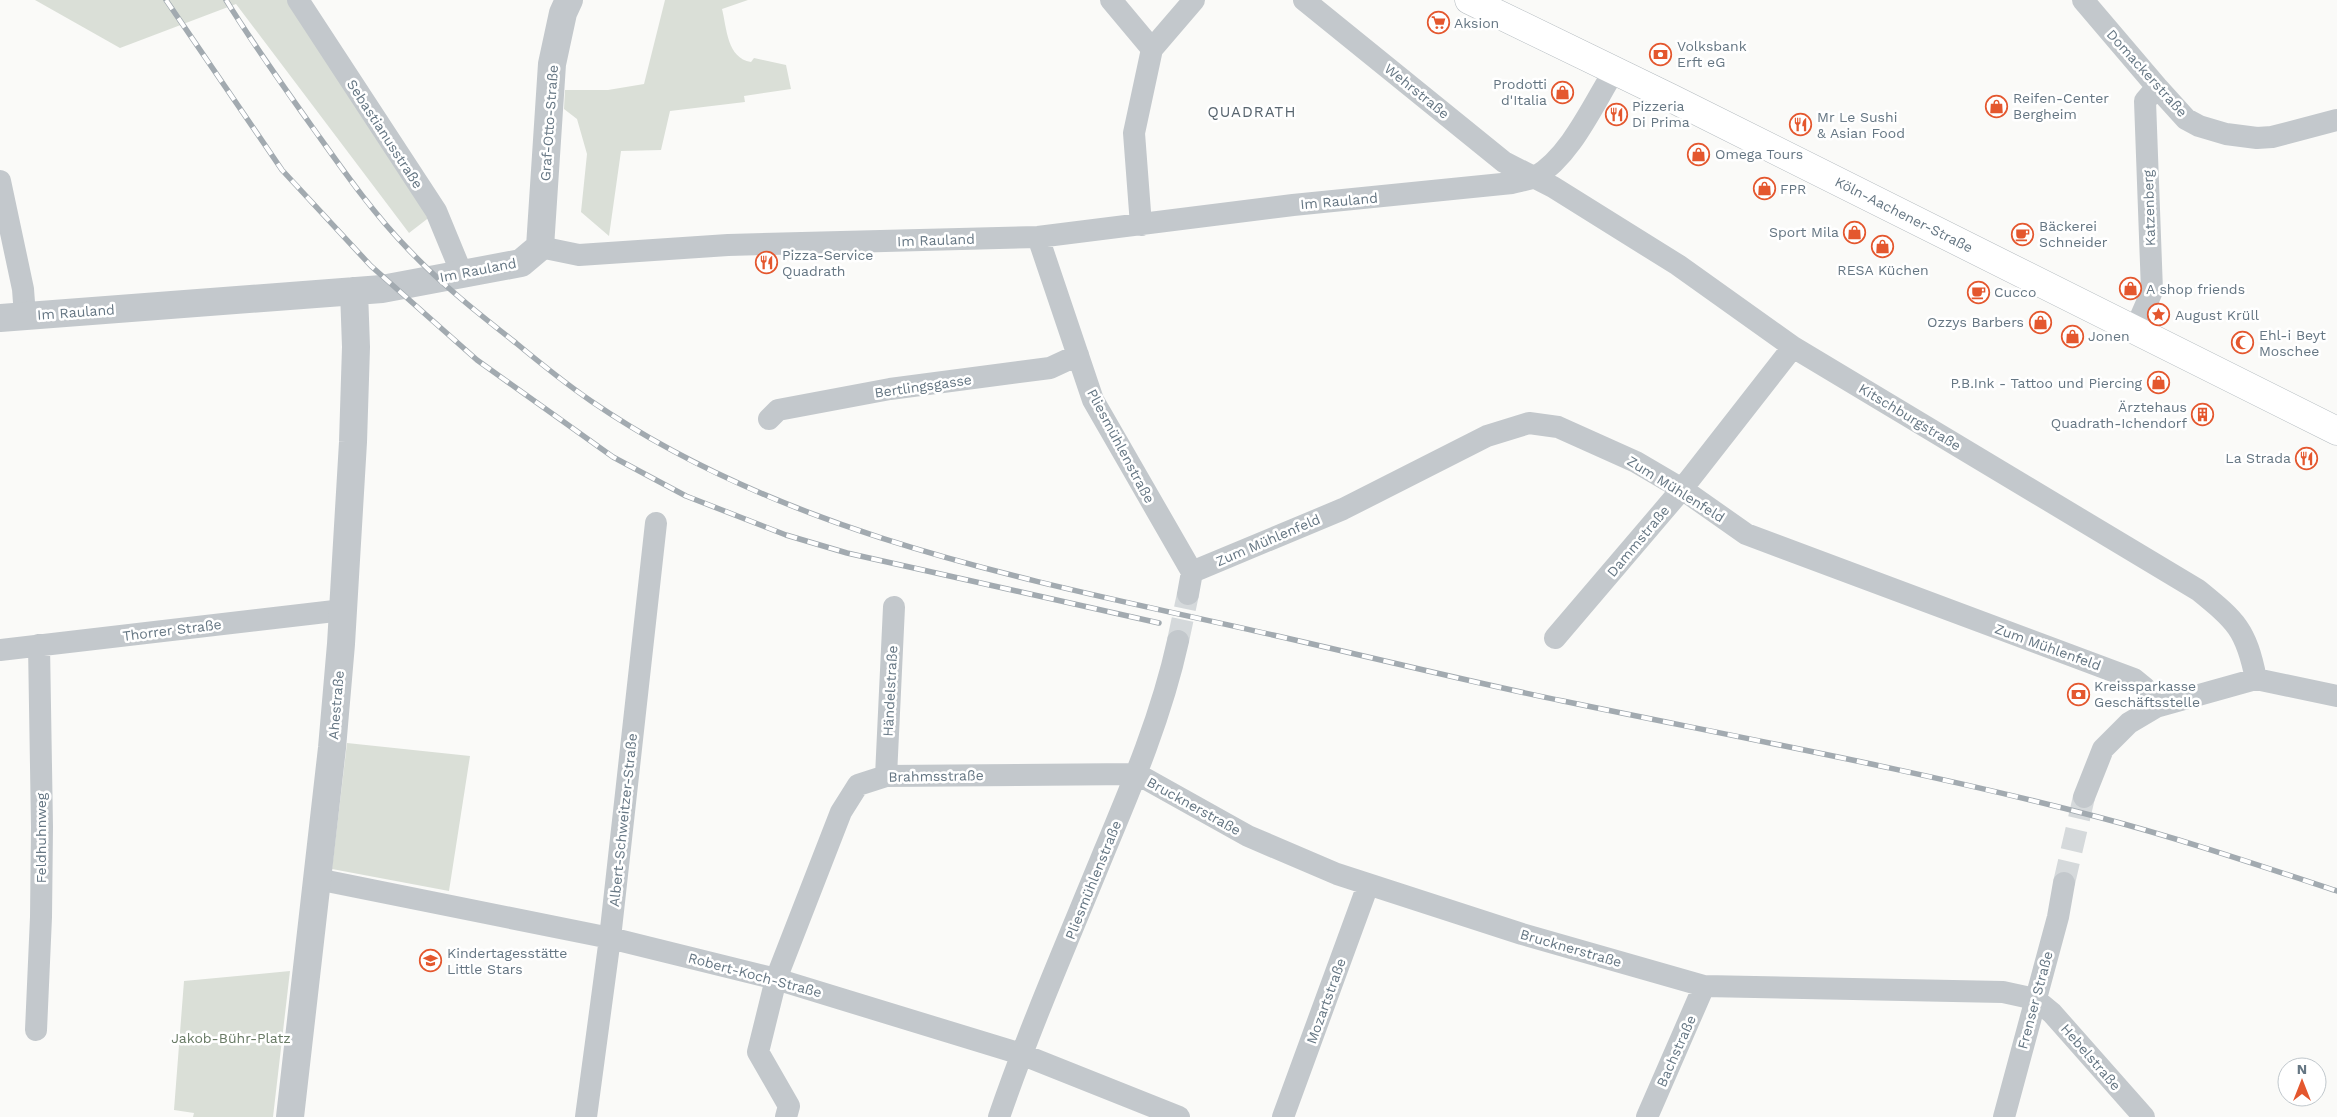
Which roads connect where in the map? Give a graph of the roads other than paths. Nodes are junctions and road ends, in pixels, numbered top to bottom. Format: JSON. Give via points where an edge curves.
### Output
{"nodes":[{"id":1,"x":298,"y":0,"type":"edge"},
{"id":2,"x":569,"y":0,"type":"edge"},
{"id":3,"x":1111,"y":0,"type":"edge"},
{"id":4,"x":1194,"y":0,"type":"edge"},
{"id":5,"x":1304,"y":0,"type":"edge"},
{"id":6,"x":1469,"y":0,"type":"edge"},
{"id":7,"x":2083,"y":0,"type":"edge"},
{"id":8,"x":1152,"y":49,"type":"junction"},
{"id":9,"x":1614,"y":71,"type":"junction"},
{"id":10,"x":2157,"y":87,"type":"junction"},
{"id":11,"x":2337,"y":120,"type":"edge"},
{"id":12,"x":1533,"y":178,"type":"junction"},
{"id":13,"x":0,"y":181,"type":"edge"},
{"id":14,"x":1141,"y":225,"type":"junction"},
{"id":15,"x":1038,"y":237,"type":"junction"},
{"id":16,"x":540,"y":248,"type":"junction"},
{"id":17,"x":462,"y":274,"type":"junction"},
{"id":18,"x":354,"y":292,"type":"junction"},
{"id":19,"x":13,"y":317,"type":"edge"},
{"id":20,"x":2135,"y":330,"type":"junction"},
{"id":21,"x":1793,"y":348,"type":"junction"},
{"id":22,"x":1078,"y":355,"type":"junction"},
{"id":23,"x":769,"y":419,"type":"dead end"},
{"id":24,"x":2337,"y":431,"type":"edge"},
{"id":25,"x":1682,"y":489,"type":"junction"},
{"id":26,"x":656,"y":523,"type":"dead end"},
{"id":27,"x":1190,"y":583,"type":"joint"},
{"id":28,"x":894,"y":607,"type":"dead end"},
{"id":29,"x":343,"y":610,"type":"junction"},
{"id":30,"x":1555,"y":638,"type":"dead end"},
{"id":31,"x":1178,"y":641,"type":"tunnel mouth"},
{"id":32,"x":39,"y":645,"type":"junction"},
{"id":33,"x":0,"y":650,"type":"edge"},
{"id":34,"x":2256,"y":679,"type":"junction"},
{"id":35,"x":2337,"y":696,"type":"edge"},
{"id":36,"x":2156,"y":707,"type":"junction"},
{"id":37,"x":1137,"y":774,"type":"junction"},
{"id":38,"x":886,"y":776,"type":"junction"},
{"id":39,"x":2084,"y":797,"type":"tunnel mouth"},
{"id":40,"x":318,"y":879,"type":"junction"},
{"id":41,"x":2064,"y":883,"type":"tunnel mouth"},
{"id":42,"x":1368,"y":885,"type":"junction"},
{"id":43,"x":610,"y":938,"type":"junction"},
{"id":44,"x":776,"y":979,"type":"junction"},
{"id":45,"x":1704,"y":986,"type":"junction"},
{"id":46,"x":2036,"y":999,"type":"junction"},
{"id":47,"x":36,"y":1030,"type":"dead end"},
{"id":48,"x":1021,"y":1054,"type":"junction"},
{"id":49,"x":290,"y":1117,"type":"edge"},
{"id":50,"x":586,"y":1117,"type":"edge"},
{"id":51,"x":786,"y":1117,"type":"edge"},
{"id":52,"x":999,"y":1117,"type":"edge"},
{"id":53,"x":1179,"y":1117,"type":"edge"},
{"id":54,"x":1283,"y":1117,"type":"edge"},
{"id":55,"x":1647,"y":1117,"type":"edge"},
{"id":56,"x":2004,"y":1117,"type":"edge"},
{"id":57,"x":2144,"y":1117,"type":"edge"}],
"edges":[{"from":1,"to":17,"type":"street","name":"Sebastianusstraße","via":[[436,212]]},
{"from":2,"to":16,"type":"street","name":"Graf-Otto-Straße","via":[[552,64]]},
{"from":3,"to":8,"type":"street"},
{"from":4,"to":8,"type":"street"},
{"from":5,"to":12,"type":"street","name":"Wehrstraße","via":[[1504,162]]},
{"from":6,"to":9,"type":"main road","name":"Köln-Aachener-Straße"},
{"from":7,"to":10,"type":"street","name":"Domackerstraße"},
{"from":8,"to":14,"type":"street","via":[[1134,133]]},
{"from":9,"to":12,"type":"street","name":"Im Rauland","via":[[1571,142]]},
{"from":9,"to":20,"type":"main road","name":"Köln-Aachener-Straße"},
{"from":10,"to":11,"type":"street","name":"Domackerstraße","via":[[2186,118],[2199,126],[2242,137],[2272,137]]},
{"from":10,"to":20,"type":"street","name":"Katzenberg","via":[[2145,101],[2152,291]]},
{"from":12,"to":14,"type":"street","name":"Im Rauland","via":[[1512,184],[1293,205]]},
{"from":12,"to":21,"type":"street","name":"Kitschburgstraße","via":[[1553,187],[1678,265]]},
{"from":13,"to":19,"type":"street","via":[[23,289]]},
{"from":14,"to":15,"type":"street","name":"Im Rauland"},
{"from":15,"to":16,"type":"street","name":"Im Rauland","via":[[728,245],[579,256]]},
{"from":15,"to":22,"type":"street","name":"Pliesmühlenstraße"},
{"from":16,"to":17,"type":"street","name":"Im Rauland","via":[[521,264]]},
{"from":17,"to":18,"type":"street","name":"Im Rauland"},
{"from":18,"to":19,"type":"street","name":"Im Rauland"},
{"from":18,"to":29,"type":"street","name":"Ahestraße","via":[[354,442]]},
{"from":20,"to":24,"type":"main road","name":"Köln-Aachener-Straße"},
{"from":21,"to":25,"type":"street","name":"Dammstraße"},
{"from":21,"to":34,"type":"street","name":"Kitschburgstraße","via":[[2198,590],[2233,619],[2247,641]]},
{"from":22,"to":23,"type":"street","name":"Bertlingsgasse","via":[[1050,368],[880,391],[778,410]]},
{"from":22,"to":27,"type":"street","name":"Pliesmühlenstraße","via":[[1093,400]]},
{"from":25,"to":27,"type":"street","name":"Zum Mühlenfeld","via":[[1636,462],[1558,427],[1530,423],[1486,436]]},
{"from":25,"to":30,"type":"street","name":"Dammstraße"},
{"from":25,"to":36,"type":"street","name":"Zum Mühlenfeld","via":[[1746,534],[2134,679],[2145,688]]},
{"from":26,"to":43,"type":"street","name":"Albert-Schweitzer-Straße"},
{"from":28,"to":38,"type":"street","name":"Händelstraße"},
{"from":29,"to":32,"type":"street","name":"Thorrer Straße"},
{"from":29,"to":40,"type":"street","name":"Ahestraße"},
{"from":31,"to":37,"type":"street","name":"Pliesmühlenstraße"},
{"from":32,"to":33,"type":"street","name":"Thorrer Straße"},
{"from":32,"to":47,"type":"street","name":"Feldhuhnweg","via":[[42,847]]},
{"from":34,"to":35,"type":"street"},
{"from":34,"to":36,"type":"street"},
{"from":36,"to":39,"type":"street","via":[[2129,723],[2103,749]]},
{"from":37,"to":38,"type":"street","name":"Brahmsstraße"},
{"from":37,"to":42,"type":"street","name":"Brucknerstraße","via":[[1248,836]]},
{"from":37,"to":48,"type":"street","name":"Pliesmühlenstraße"},
{"from":38,"to":44,"type":"street","name":"Brahmsstraße","via":[[858,785],[840,812]]},
{"from":40,"to":43,"type":"street","name":"Robert-Koch-Straße"},
{"from":40,"to":49,"type":"street","name":"Ahestraße"},
{"from":41,"to":46,"type":"street","name":"Frenser Straße"},
{"from":42,"to":45,"type":"street","name":"Brucknerstraße","via":[[1522,934]]},
{"from":42,"to":54,"type":"street","name":"Mozartstraße"},
{"from":43,"to":44,"type":"street","name":"Robert-Koch-Straße"},
{"from":43,"to":50,"type":"street","name":"Albert-Schweitzer-Straße"},
{"from":44,"to":48,"type":"street","name":"Robert-Koch-Straße"},
{"from":44,"to":51,"type":"street","name":"Brahmsstraße","via":[[758,1052],[789,1106]]},
{"from":45,"to":46,"type":"street","name":"Brucknerstraße","via":[[2003,992]]},
{"from":45,"to":55,"type":"street","name":"Bachstraße"},
{"from":46,"to":56,"type":"street","name":"Frenser Straße"},
{"from":46,"to":57,"type":"street","name":"Hebelstraße"},
{"from":48,"to":52,"type":"street","name":"Pliesmühlenstraße"},
{"from":48,"to":53,"type":"street","name":"Robert-Koch-Straße"}]}
